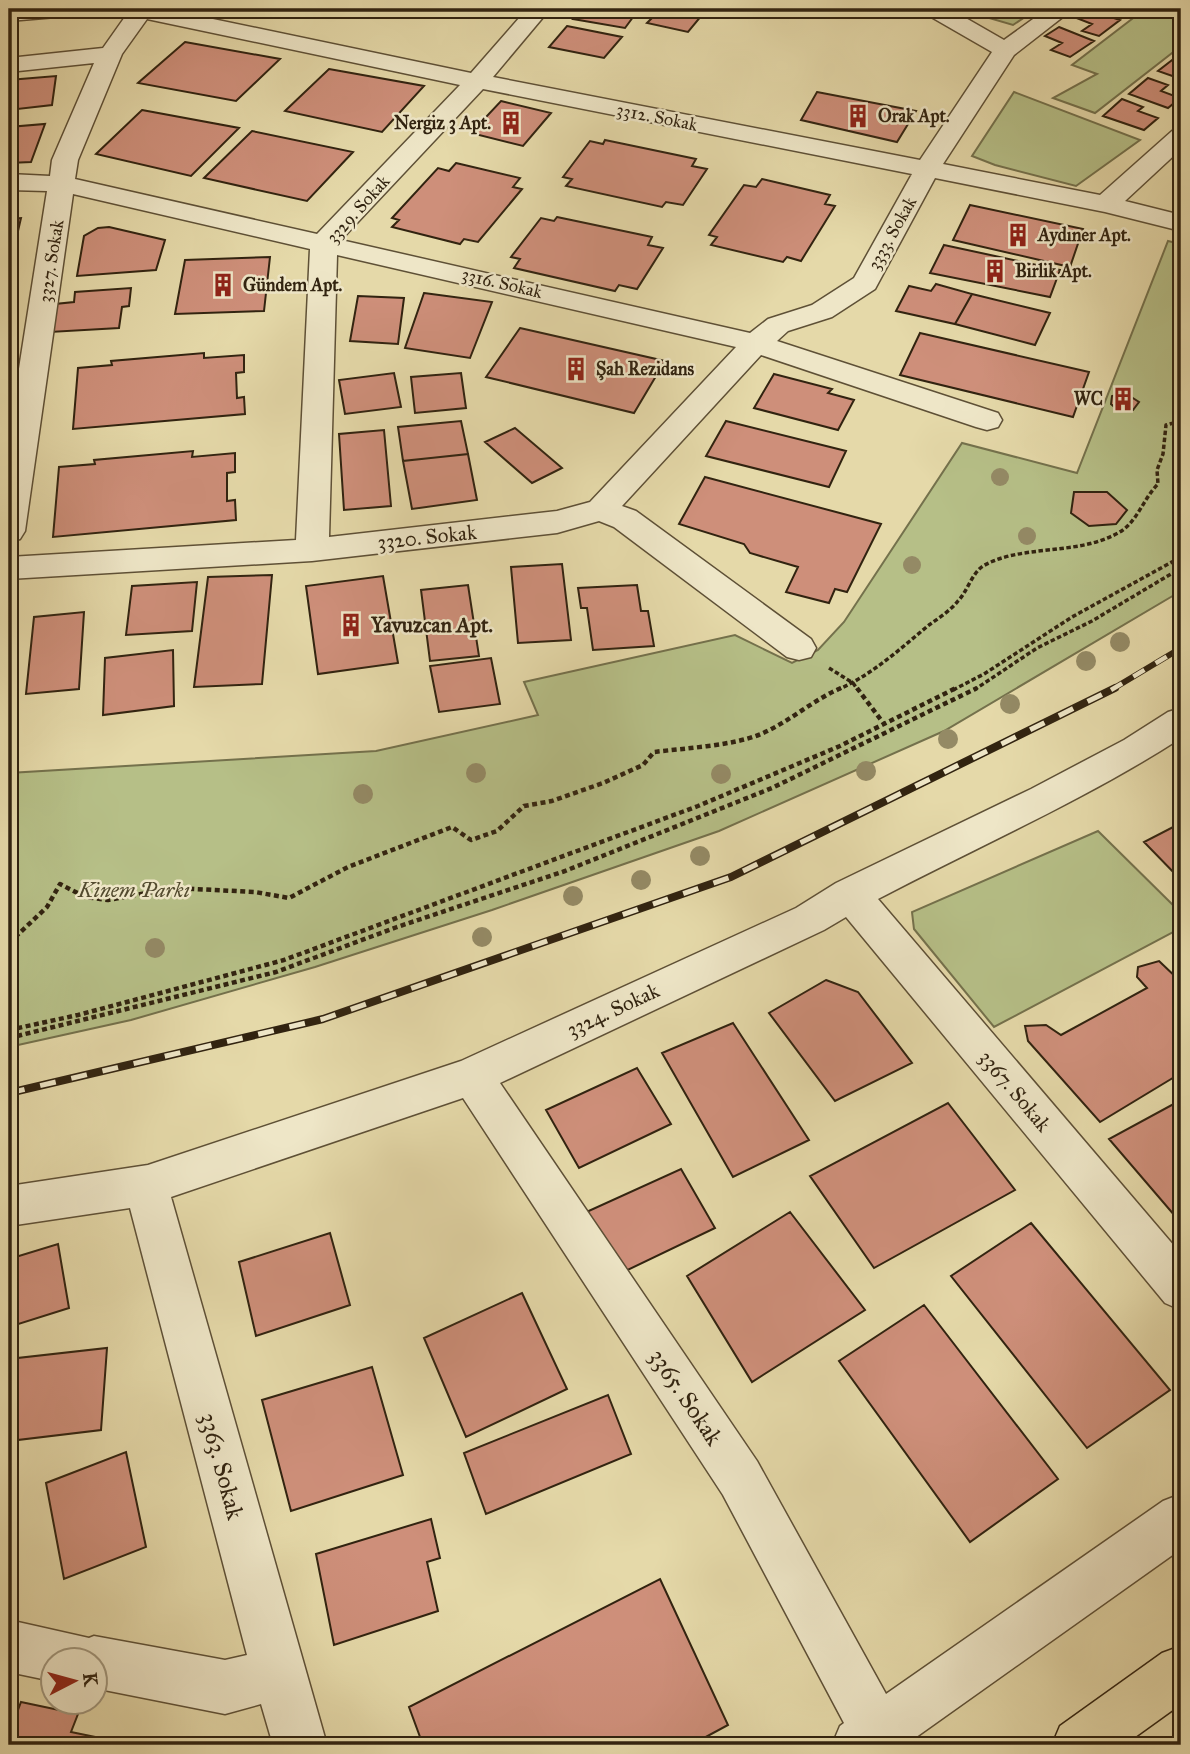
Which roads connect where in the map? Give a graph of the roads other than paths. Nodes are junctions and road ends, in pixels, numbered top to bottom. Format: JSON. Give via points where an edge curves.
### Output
{"nodes":[{"id":1,"x":68,"y":9,"type":"edge"},
{"id":2,"x":133,"y":9,"type":"edge"},
{"id":3,"x":142,"y":9,"type":"edge"},
{"id":4,"x":539,"y":9,"type":"edge"},
{"id":5,"x":934,"y":9,"type":"edge"},
{"id":6,"x":1062,"y":9,"type":"edge"},
{"id":7,"x":9,"y":15,"type":"edge"},
{"id":8,"x":1005,"y":50,"type":"junction"},
{"id":9,"x":110,"y":54,"type":"junction"},
{"id":10,"x":9,"y":65,"type":"edge"},
{"id":11,"x":477,"y":81,"type":"junction"},
{"id":12,"x":1181,"y":136,"type":"edge"},
{"id":13,"x":926,"y":171,"type":"junction"},
{"id":14,"x":9,"y":182,"type":"edge"},
{"id":15,"x":63,"y":184,"type":"junction"},
{"id":16,"x":1106,"y":204,"type":"junction"},
{"id":17,"x":1181,"y":223,"type":"edge"},
{"id":18,"x":324,"y":242,"type":"junction"},
{"id":19,"x":757,"y":342,"type":"junction"},
{"id":20,"x":22,"y":364,"type":"edge"},
{"id":21,"x":987,"y":419,"type":"dead end"},
{"id":22,"x":601,"y":510,"type":"junction"},
{"id":23,"x":9,"y":531,"type":"edge"},
{"id":24,"x":312,"y":550,"type":"junction"},
{"id":25,"x":9,"y":568,"type":"edge"},
{"id":26,"x":800,"y":648,"type":"road end"},
{"id":27,"x":1177,"y":731,"type":"edge"},
{"id":28,"x":850,"y":894,"type":"junction"},
{"id":29,"x":472,"y":1076,"type":"junction"},
{"id":30,"x":146,"y":1185,"type":"junction"},
{"id":31,"x":9,"y":1206,"type":"edge"},
{"id":32,"x":1181,"y":1288,"type":"edge"},
{"id":33,"x":1181,"y":1519,"type":"edge"},
{"id":34,"x":9,"y":1646,"type":"edge"},
{"id":35,"x":38,"y":1652,"type":"edge"},
{"id":36,"x":108,"y":1665,"type":"edge"},
{"id":37,"x":1181,"y":1672,"type":"edge"},
{"id":38,"x":278,"y":1673,"type":"junction"},
{"id":39,"x":868,"y":1739,"type":"edge"},
{"id":40,"x":300,"y":1745,"type":"edge"},
{"id":41,"x":1079,"y":1745,"type":"edge"}],
"edges":[{"from":1,"to":7,"type":"street"},
{"from":2,"to":3,"type":"street","name":"3312. Sokak"},
{"from":3,"to":9,"type":"street","name":"3327. Sokak"},
{"from":3,"to":11,"type":"street","name":"3312. Sokak"},
{"from":4,"to":11,"type":"street","name":"3329. Sokak"},
{"from":5,"to":8,"type":"street"},
{"from":6,"to":8,"type":"street","name":"3333. Sokak"},
{"from":8,"to":13,"type":"street","name":"3333. Sokak"},
{"from":9,"to":10,"type":"street"},
{"from":9,"to":15,"type":"street","name":"3327. Sokak","via":[[65,160]]},
{"from":11,"to":13,"type":"street","name":"3312. Sokak"},
{"from":11,"to":18,"type":"street","name":"3329. Sokak"},
{"from":12,"to":16,"type":"street"},
{"from":13,"to":16,"type":"street","name":"3312. Sokak"},
{"from":13,"to":19,"type":"street","name":"3333. Sokak","via":[[865,283],[822,311],[778,325]]},
{"from":14,"to":15,"type":"street","name":"3316. Sokak"},
{"from":15,"to":18,"type":"street","name":"3316. Sokak"},
{"from":15,"to":20,"type":"street","name":"3327. Sokak"},
{"from":16,"to":17,"type":"street","name":"3312. Sokak"},
{"from":18,"to":19,"type":"street","name":"3316. Sokak"},
{"from":18,"to":24,"type":"street","name":"3329. Sokak"},
{"from":19,"to":21,"type":"street","name":"3316. Sokak"},
{"from":19,"to":22,"type":"street","name":"3333. Sokak"},
{"from":20,"to":23,"type":"street","name":"3327. Sokak"},
{"from":22,"to":24,"type":"street","name":"3320. Sokak","via":[[557,522]]},
{"from":22,"to":26,"type":"street","via":[[625,519]]},
{"from":24,"to":25,"type":"street","name":"3320. Sokak"},
{"from":27,"to":28,"type":"street","name":"3324. Sokak","via":[[1056,796]]},
{"from":28,"to":29,"type":"street","name":"3324. Sokak","via":[[810,919]]},
{"from":28,"to":32,"type":"street","name":"3367. Sokak"},
{"from":29,"to":30,"type":"street","name":"3324. Sokak"},
{"from":29,"to":39,"type":"street","name":"3365. Sokak","via":[[740,1478]]},
{"from":30,"to":31,"type":"street","name":"3324. Sokak"},
{"from":30,"to":38,"type":"street","name":"3363. Sokak"},
{"from":33,"to":39,"type":"street"},
{"from":34,"to":35,"type":"street"},
{"from":36,"to":38,"type":"street","via":[[225,1687]]},
{"from":37,"to":41,"type":"highway"},
{"from":38,"to":40,"type":"street","name":"3363. Sokak"}]}
